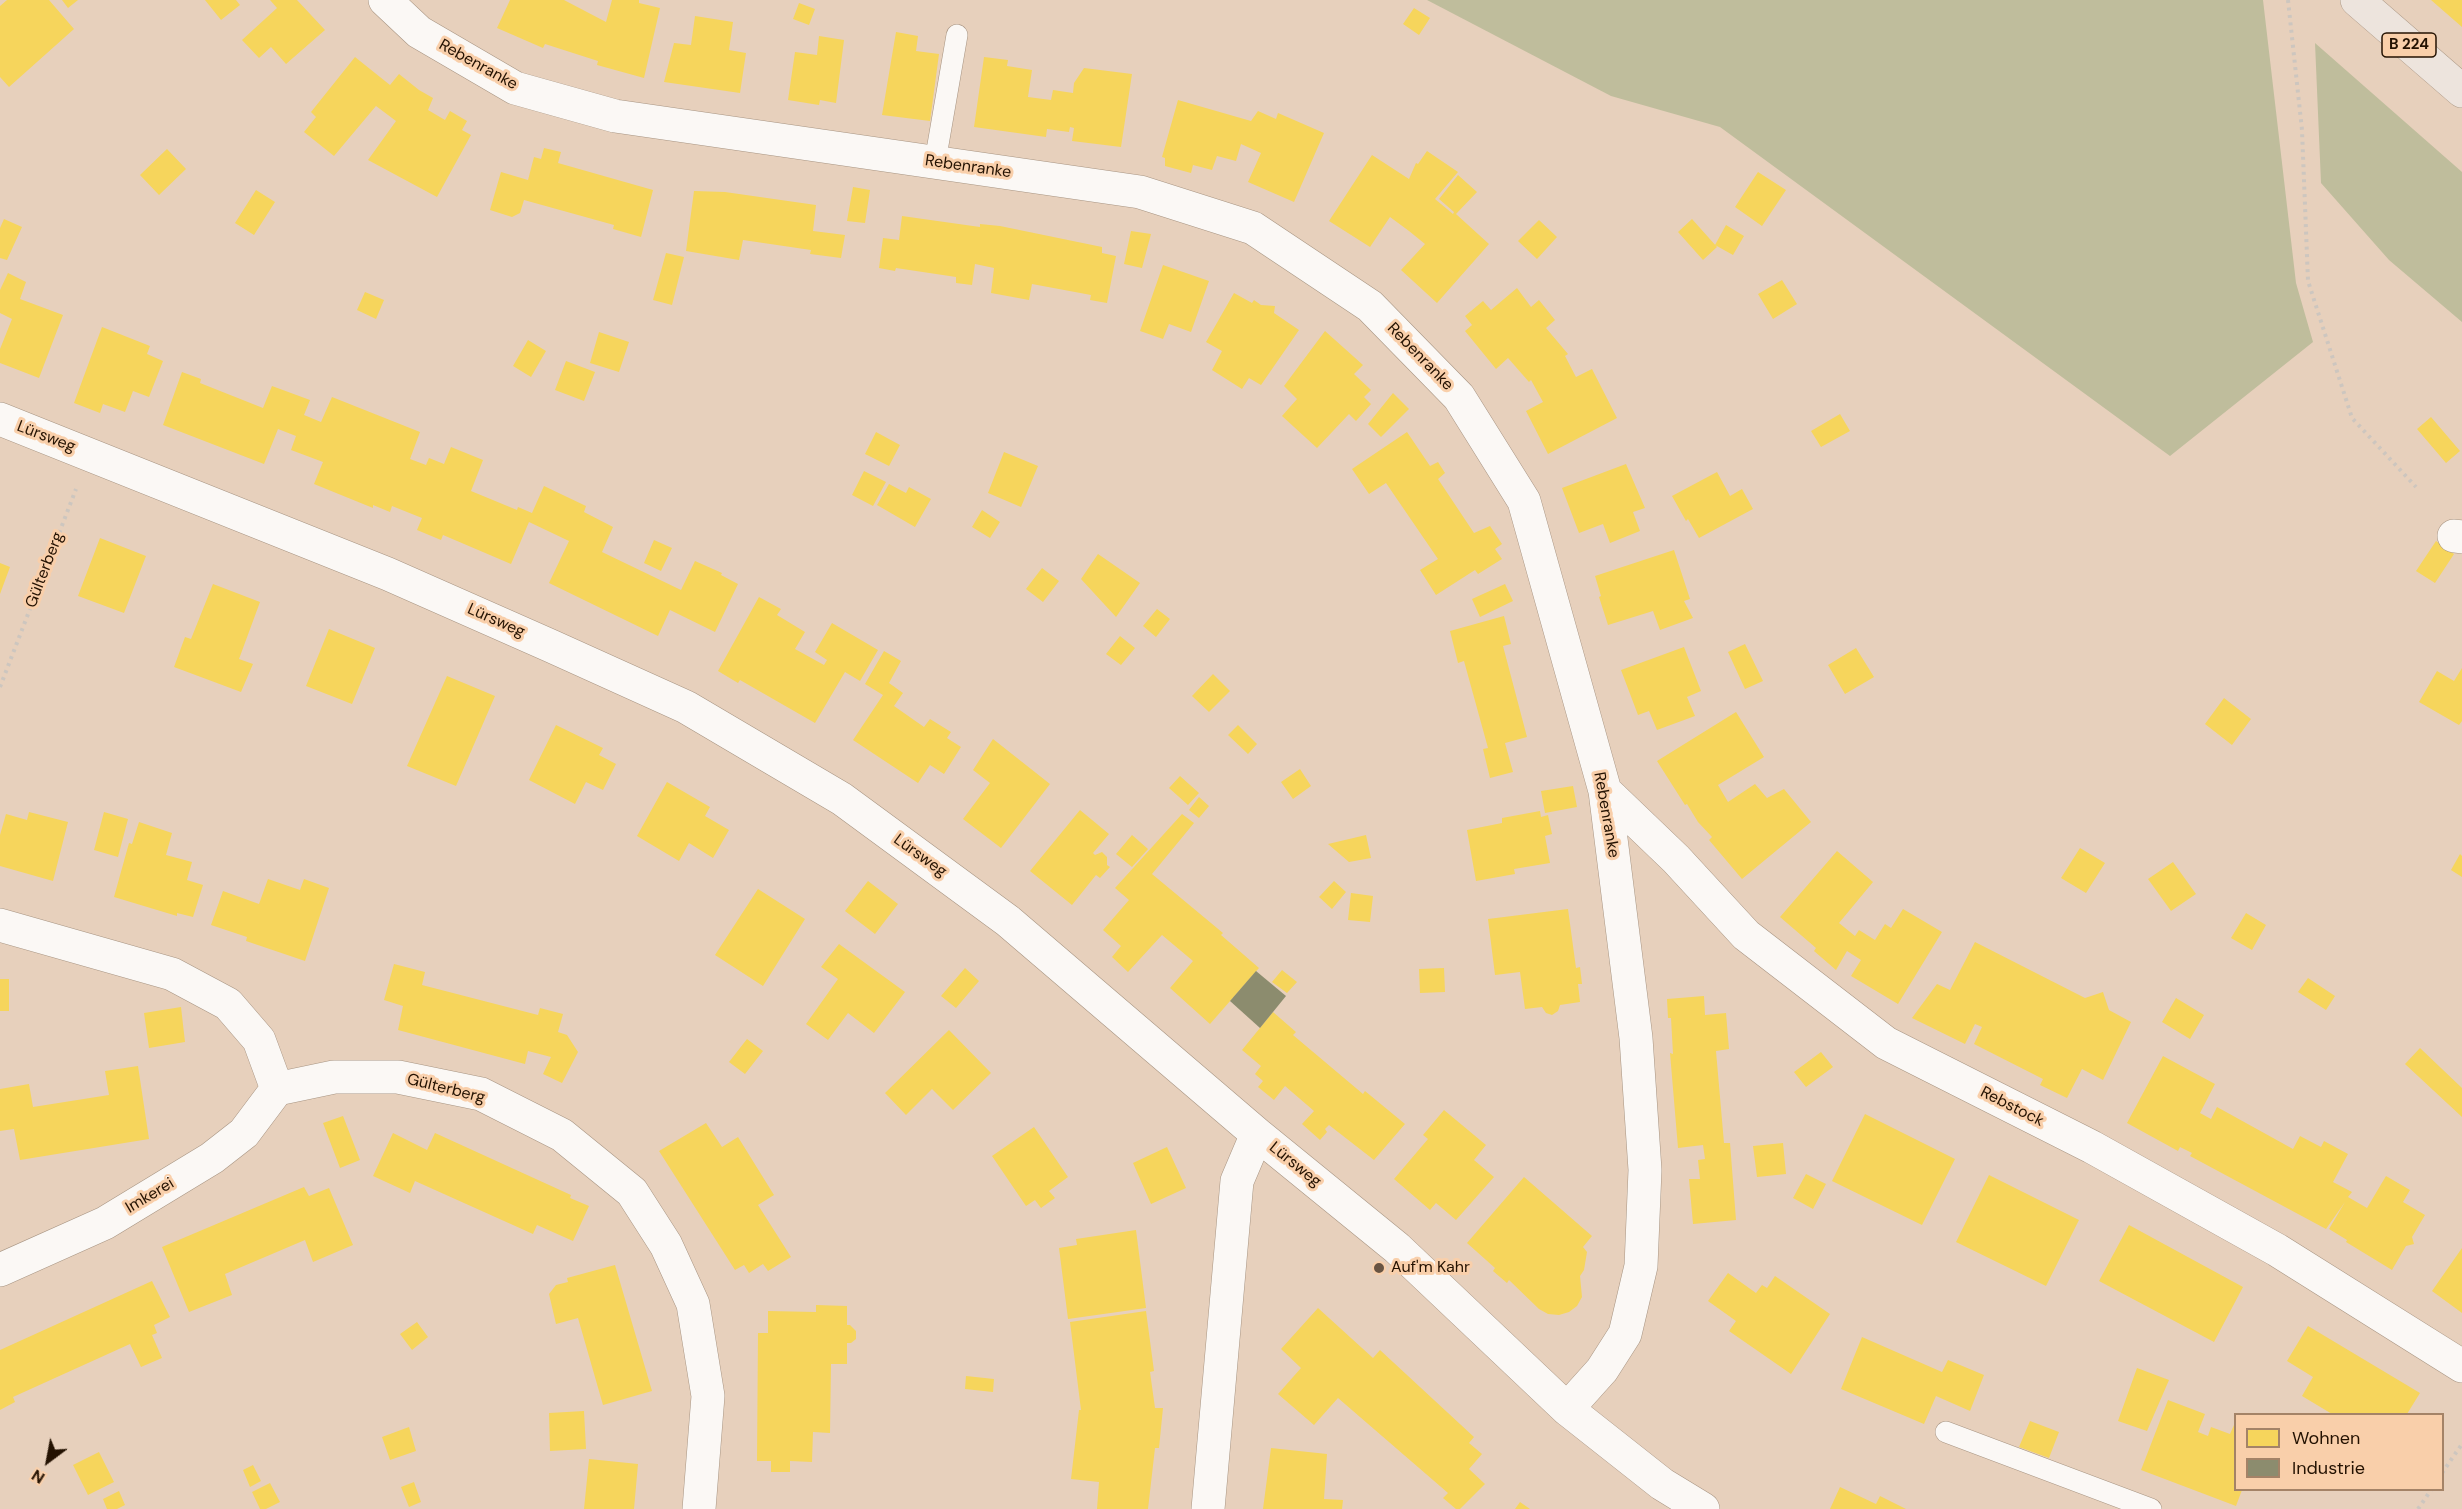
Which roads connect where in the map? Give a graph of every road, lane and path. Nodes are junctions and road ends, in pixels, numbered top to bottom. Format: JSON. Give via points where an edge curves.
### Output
{"nodes":[{"id":1,"x":385,"y":0,"type":"edge"},
{"id":2,"x":2288,"y":0,"type":"edge"},
{"id":3,"x":2357,"y":0,"type":"edge"},
{"id":4,"x":957,"y":35,"type":"dead end"},
{"id":5,"x":2462,"y":91,"type":"edge"},
{"id":6,"x":935,"y":162,"type":"junction"},
{"id":7,"x":0,"y":419,"type":"edge"},
{"id":8,"x":90,"y":454,"type":"junction"},
{"id":9,"x":2416,"y":487,"type":"dead end"},
{"id":10,"x":0,"y":687,"type":"edge"},
{"id":11,"x":1605,"y":791,"type":"junction"},
{"id":12,"x":0,"y":925,"type":"edge"},
{"id":13,"x":277,"y":1089,"type":"junction"},
{"id":14,"x":1257,"y":1134,"type":"junction"},
{"id":15,"x":0,"y":1270,"type":"edge"},
{"id":16,"x":2462,"y":1366,"type":"edge"},
{"id":17,"x":1568,"y":1409,"type":"junction"},
{"id":18,"x":1946,"y":1432,"type":"dead end"},
{"id":19,"x":2462,"y":1444,"type":"edge"},
{"id":20,"x":2444,"y":1470,"type":"edge"},
{"id":21,"x":2430,"y":1491,"type":"edge"},
{"id":22,"x":699,"y":1509,"type":"edge"},
{"id":23,"x":1208,"y":1509,"type":"edge"},
{"id":24,"x":1703,"y":1509,"type":"edge"},
{"id":25,"x":2151,"y":1509,"type":"edge"},
{"id":26,"x":2418,"y":1509,"type":"edge"}],
"edges":[{"from":1,"to":6,"type":"street","name":"Rebenranke","via":[[419,33],[515,88],[615,116]]},
{"from":2,"to":9,"type":"path","via":[[2302,130],[2308,281],[2352,418]]},
{"from":3,"to":5,"type":"main road","number":"B 224"},
{"from":4,"to":6,"type":"lane"},
{"from":6,"to":11,"type":"street","name":"Rebenranke","via":[[1140,192],[1253,228],[1370,306],[1459,397],[1524,501]]},
{"from":7,"to":8,"type":"street","name":"Lürsweg"},
{"from":8,"to":10,"type":"path","name":"Gülterberg"},
{"from":8,"to":14,"type":"street","name":"Lürsweg","via":[[388,574],[686,707],[842,799],[1008,921]]},
{"from":11,"to":16,"type":"street","name":"Rebstock","via":[[1676,859],[1746,935],[1886,1043],[2092,1147],[2277,1250]]},
{"from":11,"to":17,"type":"street","name":"Rebenranke","via":[[1636,1038],[1645,1170],[1641,1266],[1625,1334],[1602,1370]]},
{"from":12,"to":13,"type":"street","via":[[172,974],[228,1004],[259,1040]]},
{"from":13,"to":15,"type":"street","name":"Imkerei","via":[[244,1133],[212,1158],[105,1223]]},
{"from":13,"to":22,"type":"street","name":"Gülterberg","via":[[334,1077],[398,1077],[481,1094],[562,1135],[632,1192],[666,1245],[693,1304],[708,1396]]},
{"from":14,"to":17,"type":"street","name":"Lürsweg","via":[[1397,1248]]},
{"from":14,"to":23,"type":"street","via":[[1237,1181]]},
{"from":17,"to":24,"type":"street","name":"Lürsweg","via":[[1662,1484]]},
{"from":18,"to":25,"type":"lane"},
{"from":19,"to":20,"type":"path"},
{"from":21,"to":26,"type":"path"}]}
